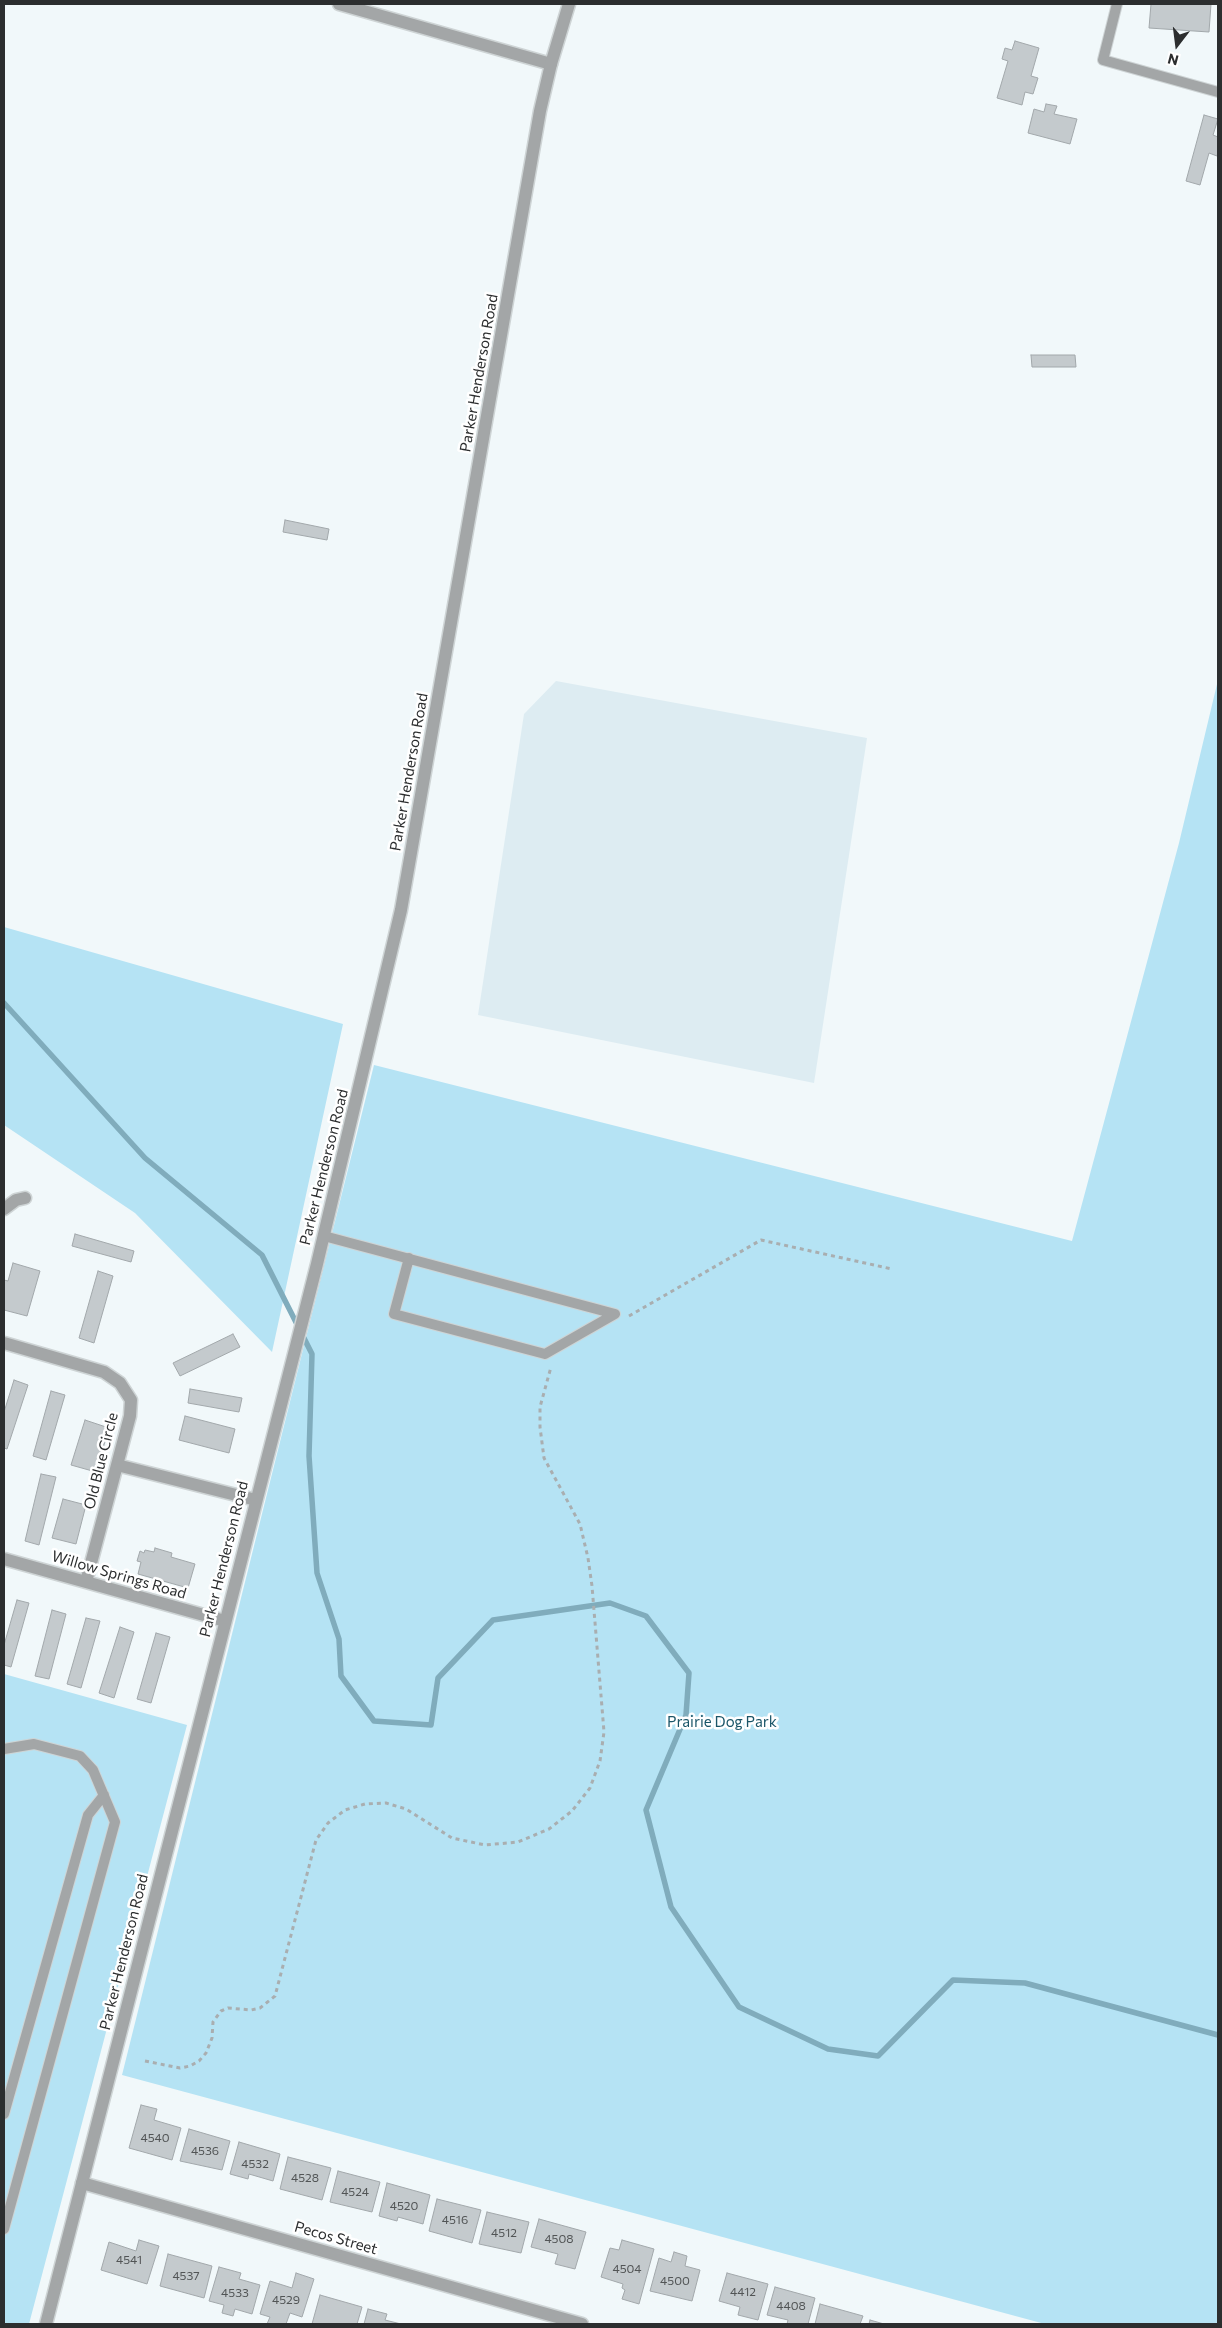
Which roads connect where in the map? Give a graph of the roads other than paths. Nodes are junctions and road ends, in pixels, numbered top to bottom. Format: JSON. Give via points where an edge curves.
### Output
{"nodes":[{"id":1,"x":339,"y":4,"type":"edge"},
{"id":2,"x":569,"y":4,"type":"edge"},
{"id":3,"x":1117,"y":4,"type":"edge"},
{"id":4,"x":551,"y":64,"type":"junction"},
{"id":5,"x":1218,"y":92,"type":"edge"},
{"id":6,"x":25,"y":1198,"type":"dead end"},
{"id":7,"x":4,"y":1209,"type":"edge"},
{"id":8,"x":324,"y":1236,"type":"junction"},
{"id":9,"x":409,"y":1258,"type":"junction"},
{"id":10,"x":4,"y":1343,"type":"edge"},
{"id":11,"x":117,"y":1466,"type":"junction"},
{"id":12,"x":256,"y":1500,"type":"junction"},
{"id":13,"x":4,"y":1559,"type":"edge"},
{"id":14,"x":86,"y":1582,"type":"junction"},
{"id":15,"x":225,"y":1621,"type":"junction"},
{"id":16,"x":4,"y":1749,"type":"edge"},
{"id":17,"x":104,"y":1795,"type":"junction"},
{"id":18,"x":4,"y":2114,"type":"edge"},
{"id":19,"x":82,"y":2184,"type":"junction"},
{"id":20,"x":4,"y":2229,"type":"edge"},
{"id":21,"x":46,"y":2324,"type":"edge"},
{"id":22,"x":582,"y":2324,"type":"edge"}],
"edges":[{"from":1,"to":4,"type":"street"},
{"from":2,"to":4,"type":"street","name":"Parker Henderson Road"},
{"from":3,"to":5,"type":"lane","via":[[1103,60]]},
{"from":4,"to":8,"type":"street","name":"Parker Henderson Road","via":[[400,910]]},
{"from":6,"to":7,"type":"street"},
{"from":8,"to":9,"type":"lane"},
{"from":8,"to":12,"type":"street","name":"Parker Henderson Road"},
{"from":9,"to":9,"type":"lane","via":[[437,1266],[615,1314],[545,1354],[394,1314]]},
{"from":10,"to":11,"type":"street","name":"Old Blue Circle","via":[[104,1372],[120,1383],[131,1400]]},
{"from":11,"to":12,"type":"street"},
{"from":11,"to":14,"type":"street","name":"Old Blue Circle"},
{"from":12,"to":15,"type":"street","name":"Parker Henderson Road"},
{"from":13,"to":14,"type":"street","name":"Willow Springs Road"},
{"from":14,"to":15,"type":"street","name":"Willow Springs Road"},
{"from":15,"to":19,"type":"street","name":"Parker Henderson Road"},
{"from":16,"to":17,"type":"lane","via":[[34,1744],[80,1756],[93,1770]]},
{"from":17,"to":18,"type":"lane","via":[[88,1815]]},
{"from":17,"to":20,"type":"lane","via":[[115,1822]]},
{"from":19,"to":21,"type":"street","name":"Parker Henderson Road"},
{"from":19,"to":22,"type":"street","name":"Pecos Street"}]}
